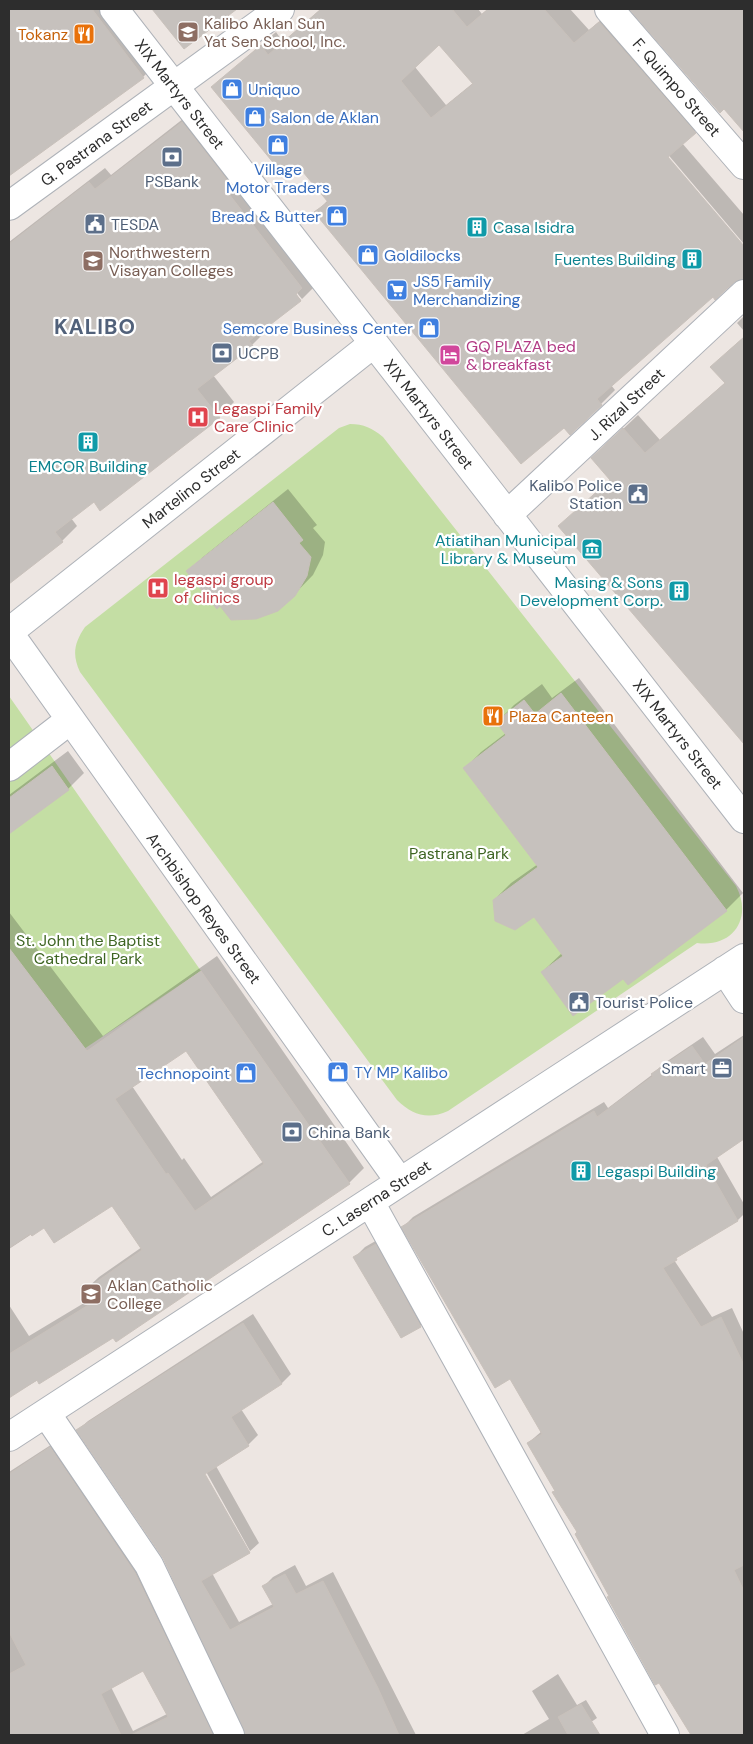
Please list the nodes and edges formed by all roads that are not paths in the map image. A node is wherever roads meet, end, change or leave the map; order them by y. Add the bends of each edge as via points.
1 (114, 9) edge
2 (280, 9) edge
3 (609, 9) edge
4 (174, 86) junction
5 (744, 165) edge
6 (9, 206) edge
7 (744, 294) edge
8 (374, 344) junction
9 (507, 515) junction
10 (9, 633) edge
11 (70, 720) junction
12 (9, 767) edge
13 (744, 819) edge
14 (735, 964) edge
15 (744, 999) edge
16 (400, 1182) junction
17 (370, 1202) junction
18 (46, 1413) junction
19 (9, 1437) edge
20 (230, 1735) edge
21 (665, 1735) edge

1 - 4 street, XIX Martyrs Street
2 - 4 street, G. Pastrana Street
3 - 5 street, F. Quimpo Street
4 - 6 street, G. Pastrana Street
4 - 8 street, XIX Martyrs Street
7 - 9 street, J. Rizal Street
8 - 9 street, XIX Martyrs Street
8 - 10 street, Martelino Street
9 - 13 street, XIX Martyrs Street
10 - 11 street, Archbishop Reyes Street
11 - 12 street
11 - 16 street, Archbishop Reyes Street
14 - 15 street
14 - 16 street, C. Laserna Street
16 - 17 street, C. Laserna Street
17 - 18 street, C. Laserna Street
17 - 21 street
18 - 19 street, C. Laserna Street
18 - 20 street via 149,1565

